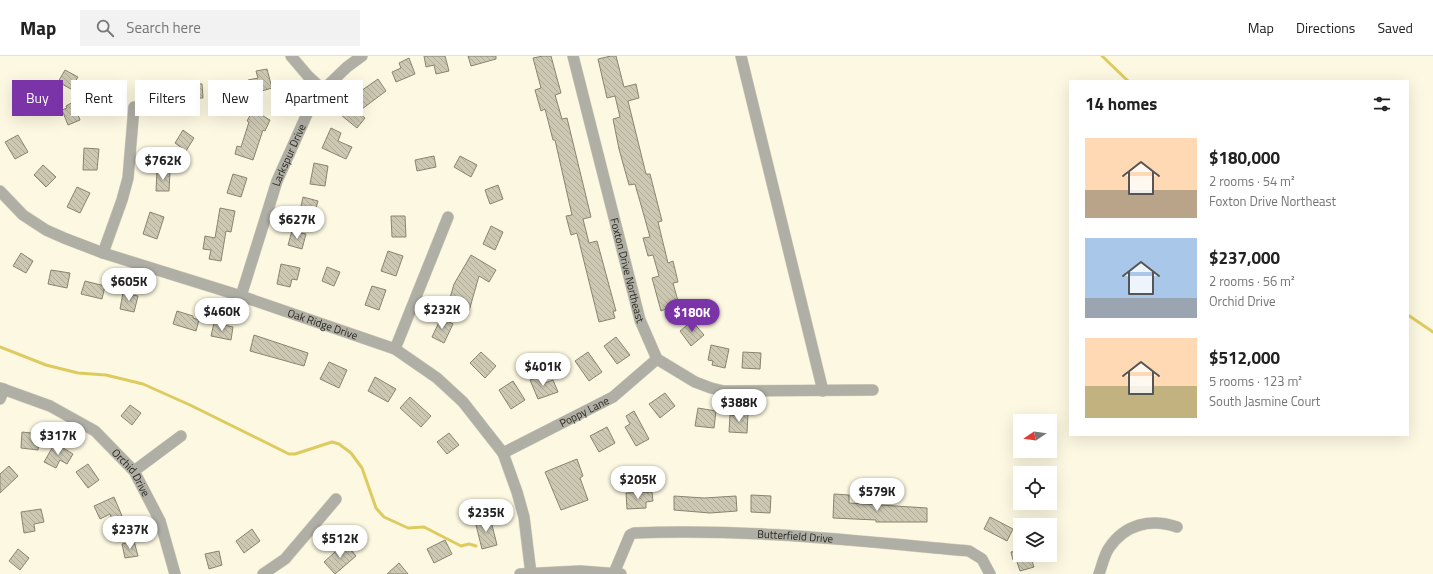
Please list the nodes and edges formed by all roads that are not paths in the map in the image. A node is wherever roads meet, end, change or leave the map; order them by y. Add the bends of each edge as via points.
1 (291, 56) edge
2 (362, 56) edge
3 (573, 56) edge
4 (741, 56) edge
5 (312, 80) edge
6 (333, 80) edge
7 (134, 107) dead end
8 (306, 116) edge
9 (0, 191) edge
10 (448, 217) dead end
11 (103, 253) junction
12 (241, 296) junction
13 (395, 349) junction
14 (657, 359) junction
15 (873, 390) dead end
16 (823, 391) junction
17 (1, 392) edge
18 (181, 436) dead end
19 (502, 453) junction
20 (134, 471) junction
21 (336, 499) dead end
22 (1177, 527) dead end
23 (174, 574) edge
24 (263, 574) edge
25 (527, 574) edge
26 (618, 574) edge
27 (990, 574) edge
28 (1099, 574) edge

1 - 5 street
2 - 6 street, Larkspur Drive
3 - 14 street, Foxton Drive Northeast via 640,320
4 - 16 street
7 - 11 street via 128,178
8 - 12 street, Larkspur Drive via 277,181
9 - 11 street, Oak Ridge Drive via 24,215 46,230
10 - 13 street
11 - 12 street, Oak Ridge Drive
12 - 13 street, Oak Ridge Drive
13 - 19 street, Oak Ridge Drive via 437,378 463,402
14 - 16 street via 695,382 724,391
14 - 19 street, Poppy Lane via 613,397
15 - 16 street
17 - 20 street, Orchid Drive via 50,406 95,431
18 - 20 street
19 - 25 street, Oak Ridge Drive via 524,517
20 - 23 street, Orchid Drive via 160,521
21 - 24 street via 285,559
22 - 28 street via 1167,524 1145,524 1123,531 1108,549
25 - 26 street, Butterfield Drive via 580,571
26 - 27 street, Butterfield Drive via 630,535 674,531 806,536 969,551 982,559

